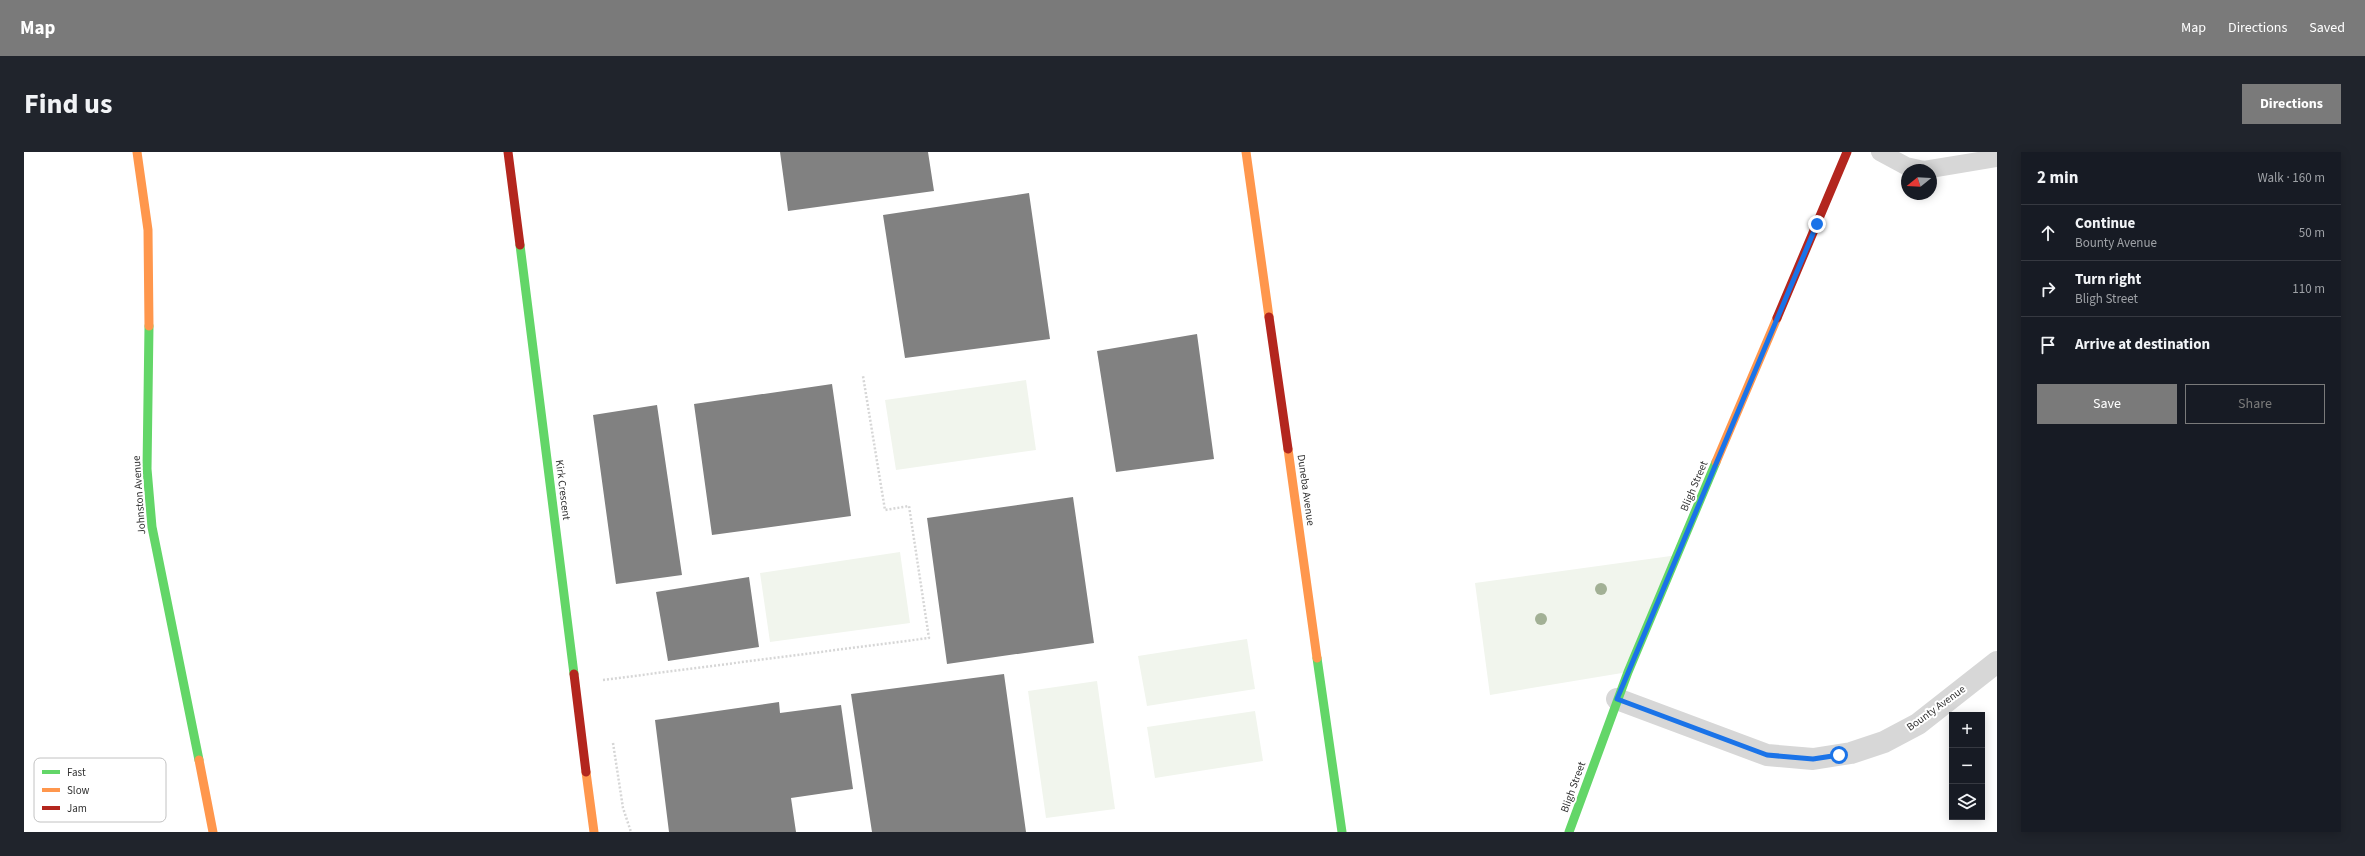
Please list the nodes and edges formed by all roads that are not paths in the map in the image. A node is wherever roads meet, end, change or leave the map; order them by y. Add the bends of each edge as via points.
1 (137, 152) edge
2 (508, 152) edge
3 (1246, 152) edge
4 (1847, 152) edge
5 (1880, 152) edge
6 (1997, 158) edge
7 (1997, 662) edge
8 (1617, 699) junction
9 (213, 832) edge
10 (594, 832) edge
11 (1342, 832) edge
12 (1569, 832) edge

1 - 9 street, Johnston Avenue via 148,230 150,292 147,469 152,527
2 - 10 street, Kirk Crescent
3 - 11 street, Duneba Avenue
4 - 8 street, Bligh Street
5 - 6 lane via 1906,166 1924,170
7 - 8 street, Bounty Avenue via 1918,724 1884,742 1851,753 1813,759 1767,755
8 - 12 street, Bligh Street

